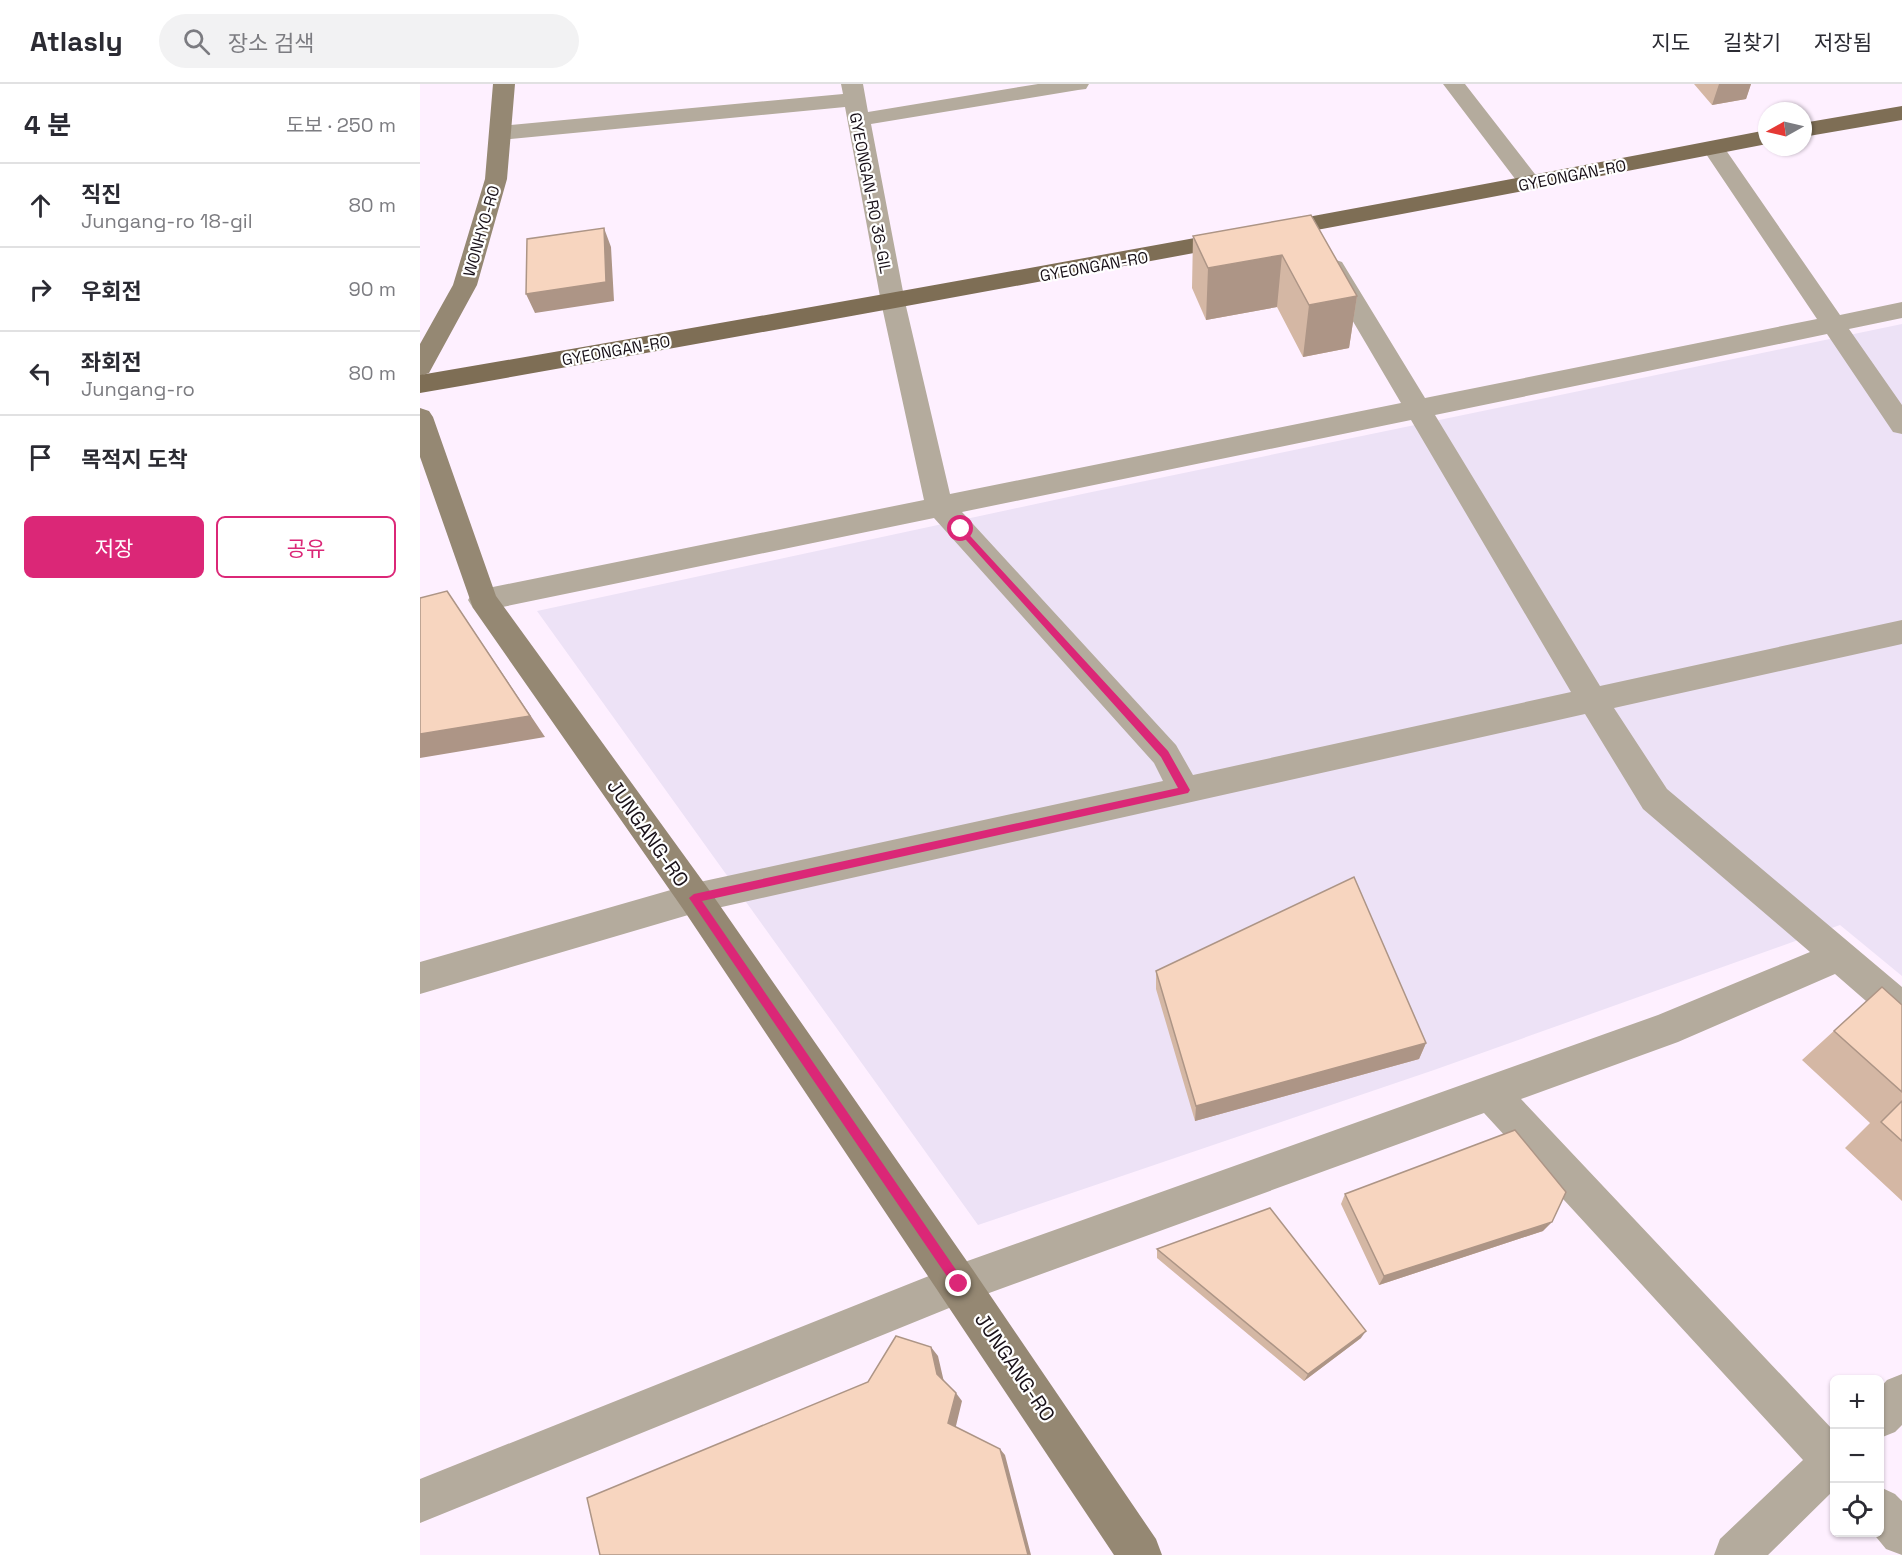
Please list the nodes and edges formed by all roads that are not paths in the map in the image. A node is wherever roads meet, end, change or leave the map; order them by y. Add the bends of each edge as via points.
1 (504, 84) edge
2 (1078, 84) edge
3 (1454, 84) edge
4 (854, 101) edge
5 (1902, 113) edge
6 (1812, 128) edge
7 (500, 133) junction
8 (1758, 139) edge
9 (1713, 148) junction
10 (1530, 183) junction
11 (1308, 226) junction
12 (893, 302) junction
13 (1902, 310) edge
14 (1833, 324) junction
15 (420, 367) edge
16 (420, 384) edge
17 (1418, 409) junction
18 (420, 417) edge
19 (1902, 424) edge
20 (940, 506) junction
21 (483, 600) junction
22 (1902, 632) edge
23 (1592, 700) junction
24 (1185, 790) junction
25 (694, 898) junction
26 (1839, 956) junction
27 (420, 978) edge
28 (1902, 1009) edge
29 (1490, 1093) junction
30 (959, 1284) junction
31 (1902, 1395) edge
32 (1884, 1413) edge
33 (1830, 1457) edge
34 (1830, 1465) edge
35 (420, 1501) edge
36 (1884, 1513) edge
37 (1902, 1533) edge
38 (1140, 1555) edge
39 (1736, 1555) edge

1 - 7 street, WONHYO-RO
2 - 4 street
3 - 10 street
4 - 7 street
4 - 12 street, GYEONGAN-RO 36-GIL
5 - 6 main road
7 - 15 street, WONHYO-RO via 496,179 465,285
8 - 9 main road, GYEONGAN-RO
9 - 10 main road, GYEONGAN-RO
9 - 14 street
10 - 11 main road, GYEONGAN-RO
11 - 12 main road, GYEONGAN-RO
11 - 17 street
12 - 16 main road, GYEONGAN-RO
12 - 20 street, GYEONGAN-RO 36-GIL
13 - 14 street
14 - 17 street
14 - 19 street
17 - 20 street
17 - 23 street
18 - 21 street, JUNGANG-RO
20 - 21 street
20 - 24 street via 1164,754
21 - 25 street, JUNGANG-RO
22 - 23 street
23 - 24 street
23 - 26 street via 1655,799
24 - 25 street
25 - 27 street
25 - 30 street, JUNGANG-RO
26 - 28 street
26 - 29 street via 1665,1030
29 - 30 street
29 - 33 street
30 - 35 street
30 - 38 street, JUNGANG-RO
31 - 32 street
34 - 39 street
36 - 37 street

